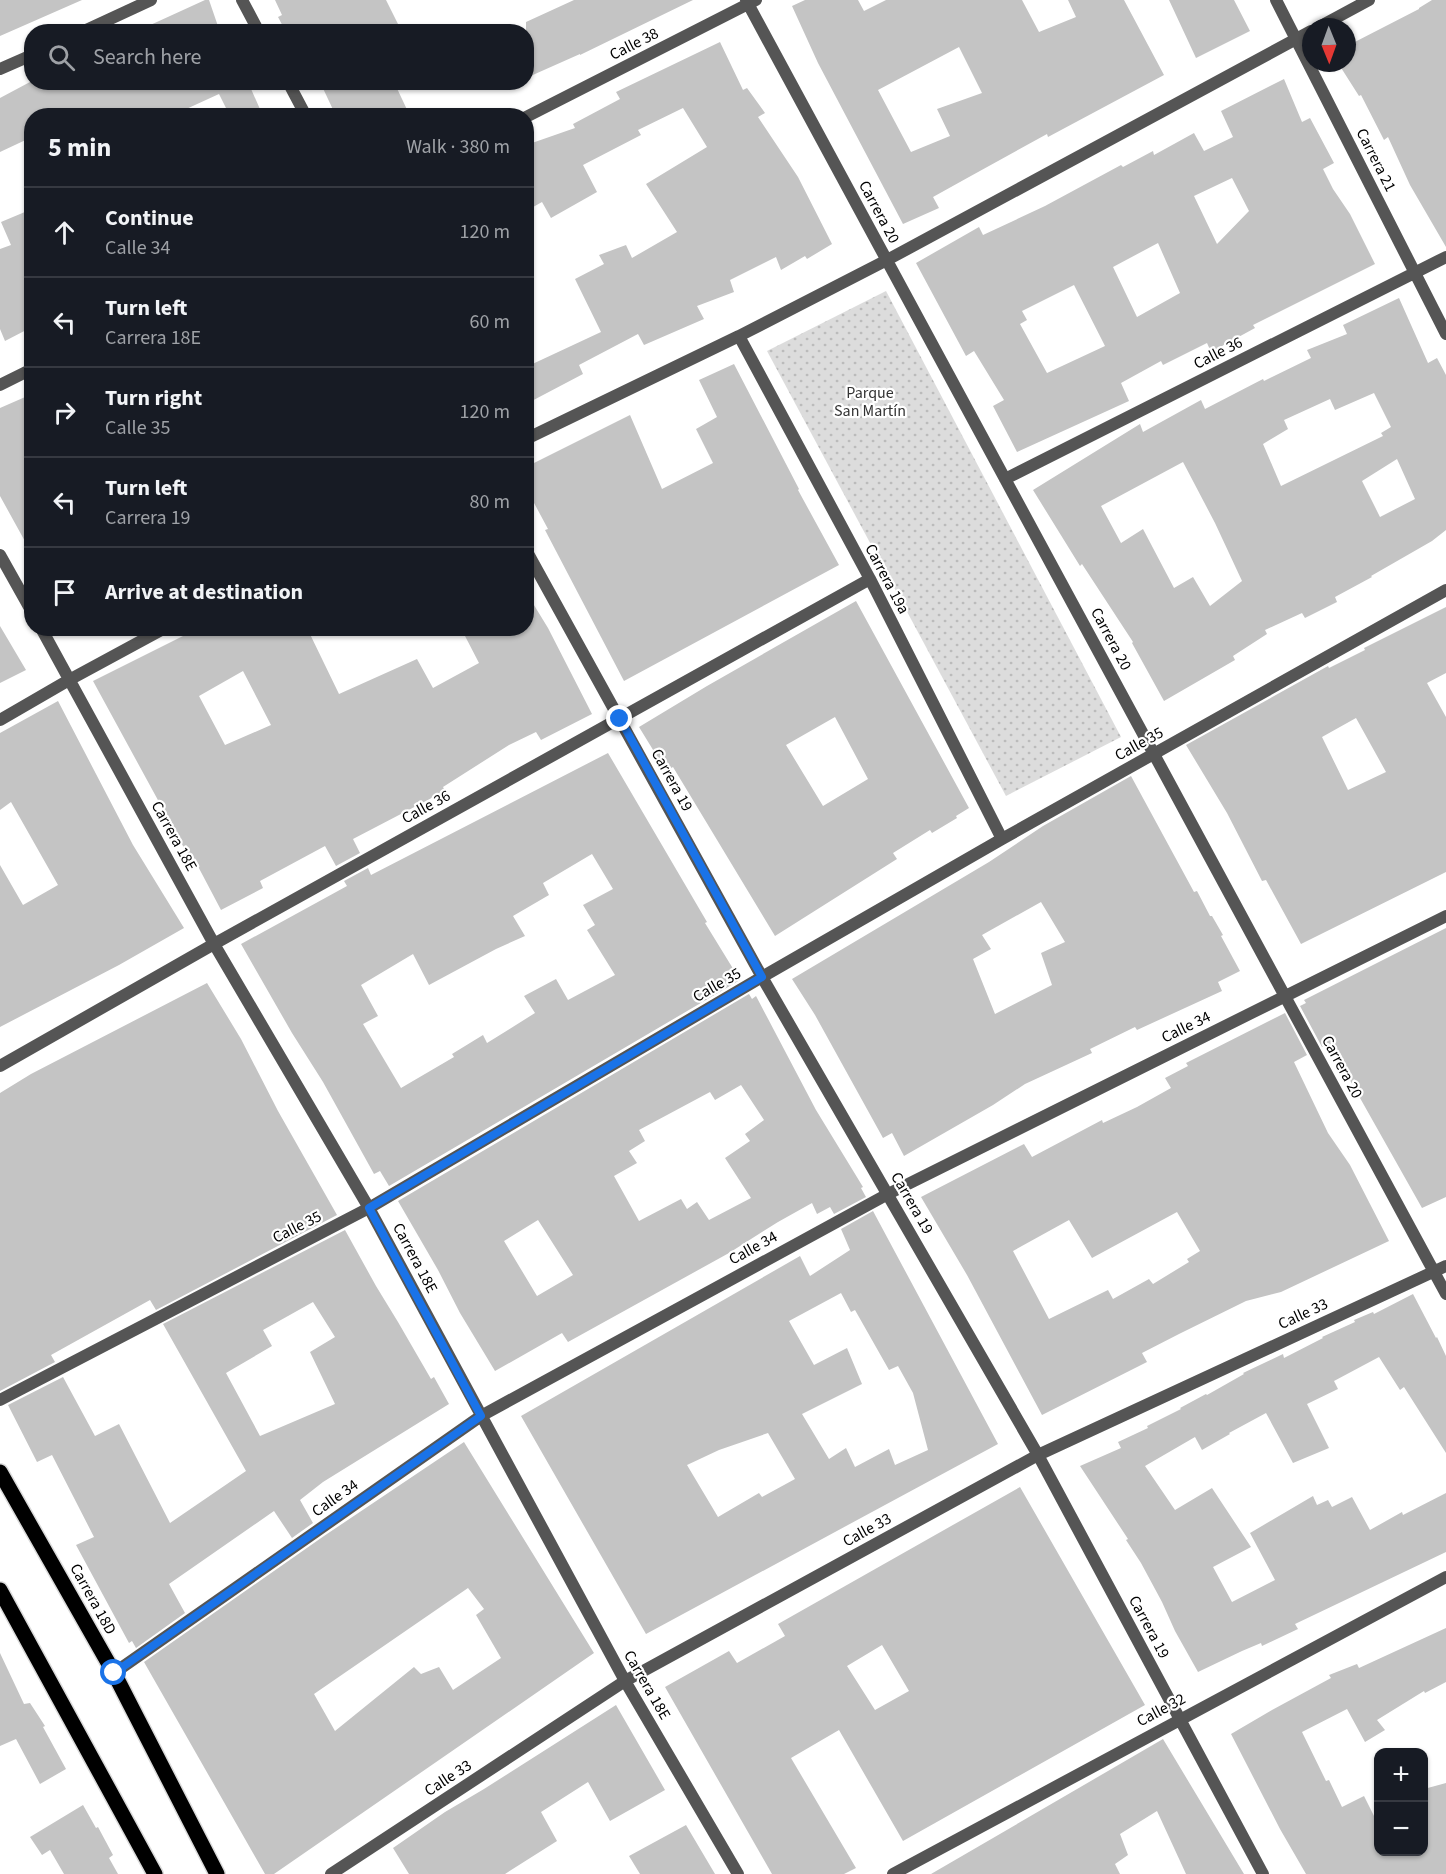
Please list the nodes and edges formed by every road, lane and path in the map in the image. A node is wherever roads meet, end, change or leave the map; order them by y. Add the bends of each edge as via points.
1 (151, 0) edge
2 (242, 0) edge
3 (1276, 0) edge
4 (1369, 0) edge
5 (750, 1) edge
6 (1336, 18) edge
7 (99, 24) edge
8 (255, 24) edge
9 (1302, 36) edge
10 (1297, 39) junction
11 (24, 58) edge
12 (0, 69) edge
13 (292, 90) edge
14 (302, 108) edge
15 (534, 113) edge
16 (1446, 257) edge
17 (887, 260) junction
18 (1415, 274) junction
19 (1446, 334) edge
20 (739, 336) junction
21 (24, 373) edge
22 (0, 385) edge
23 (534, 435) edge
24 (1005, 479) junction
25 (0, 555) edge
26 (534, 564) edge
27 (870, 579) junction
28 (1446, 590) edge
29 (24, 598) edge
30 (44, 636) edge
31 (150, 636) edge
32 (69, 680) junction
33 (620, 719) junction
34 (0, 720) edge
35 (1154, 755) junction
36 (1002, 839) junction
37 (1446, 916) edge
38 (214, 944) junction
39 (762, 977) junction
40 (1285, 996) junction
41 (0, 1066) edge
42 (888, 1194) junction
43 (369, 1208) junction
44 (1446, 1266) edge
45 (1434, 1272) junction
46 (1446, 1294) edge
47 (0, 1400) edge
48 (481, 1416) junction
49 (1038, 1455) junction
50 (0, 1472) edge
51 (1446, 1577) edge
52 (0, 1590) edge
53 (114, 1673) junction
54 (625, 1681) junction
55 (1179, 1719) junction
56 (155, 1874) edge
57 (217, 1874) edge
58 (332, 1874) edge
59 (738, 1874) edge
60 (892, 1874) edge
61 (1263, 1874) edge

1 - 7 street
2 - 8 street
3 - 10 street, Carrera 21
4 - 6 street
5 - 15 street, Calle 38
5 - 17 street, Carrera 20
9 - 10 street
10 - 17 street
10 - 18 street, Carrera 21
11 - 12 street
13 - 14 street
16 - 18 street, Calle 36
17 - 20 street
17 - 24 street, Carrera 20
18 - 19 street, Carrera 21
18 - 24 street, Calle 36
20 - 23 street
20 - 27 street, Carrera 19a
21 - 22 street
24 - 35 street, Carrera 20
25 - 29 street
26 - 33 street, Carrera 19
27 - 33 street, Calle 36
27 - 36 street, Carrera 19a
28 - 35 street, Calle 35
30 - 32 street, Carrera 18E
31 - 32 street
32 - 34 street
32 - 38 street, Carrera 18E
33 - 38 street, Calle 36
33 - 39 street, Carrera 19
35 - 36 street, Calle 35
35 - 40 street, Carrera 20
36 - 39 street, Calle 35
37 - 40 street, Calle 34
38 - 41 street, Calle 36
38 - 43 street, Carrera 18E
39 - 42 street, Carrera 19
39 - 43 street, Calle 35
40 - 42 street, Calle 34
40 - 45 street, Carrera 20
42 - 48 street, Calle 34
42 - 49 street, Carrera 19
43 - 47 street, Calle 35
43 - 48 street, Carrera 18E
44 - 45 street, Calle 33
45 - 46 street, Carrera 20
45 - 49 street, Calle 33
48 - 53 street, Calle 34
48 - 54 street, Carrera 18E
49 - 54 street, Calle 33
49 - 55 street, Carrera 19
50 - 53 main road, Carrera 18D
51 - 55 street, Calle 32
52 - 56 main road
53 - 57 main road, Carrera 18D
54 - 58 street, Calle 33
54 - 59 street, Carrera 18E
55 - 60 street, Calle 32
55 - 61 street, Carrera 19

